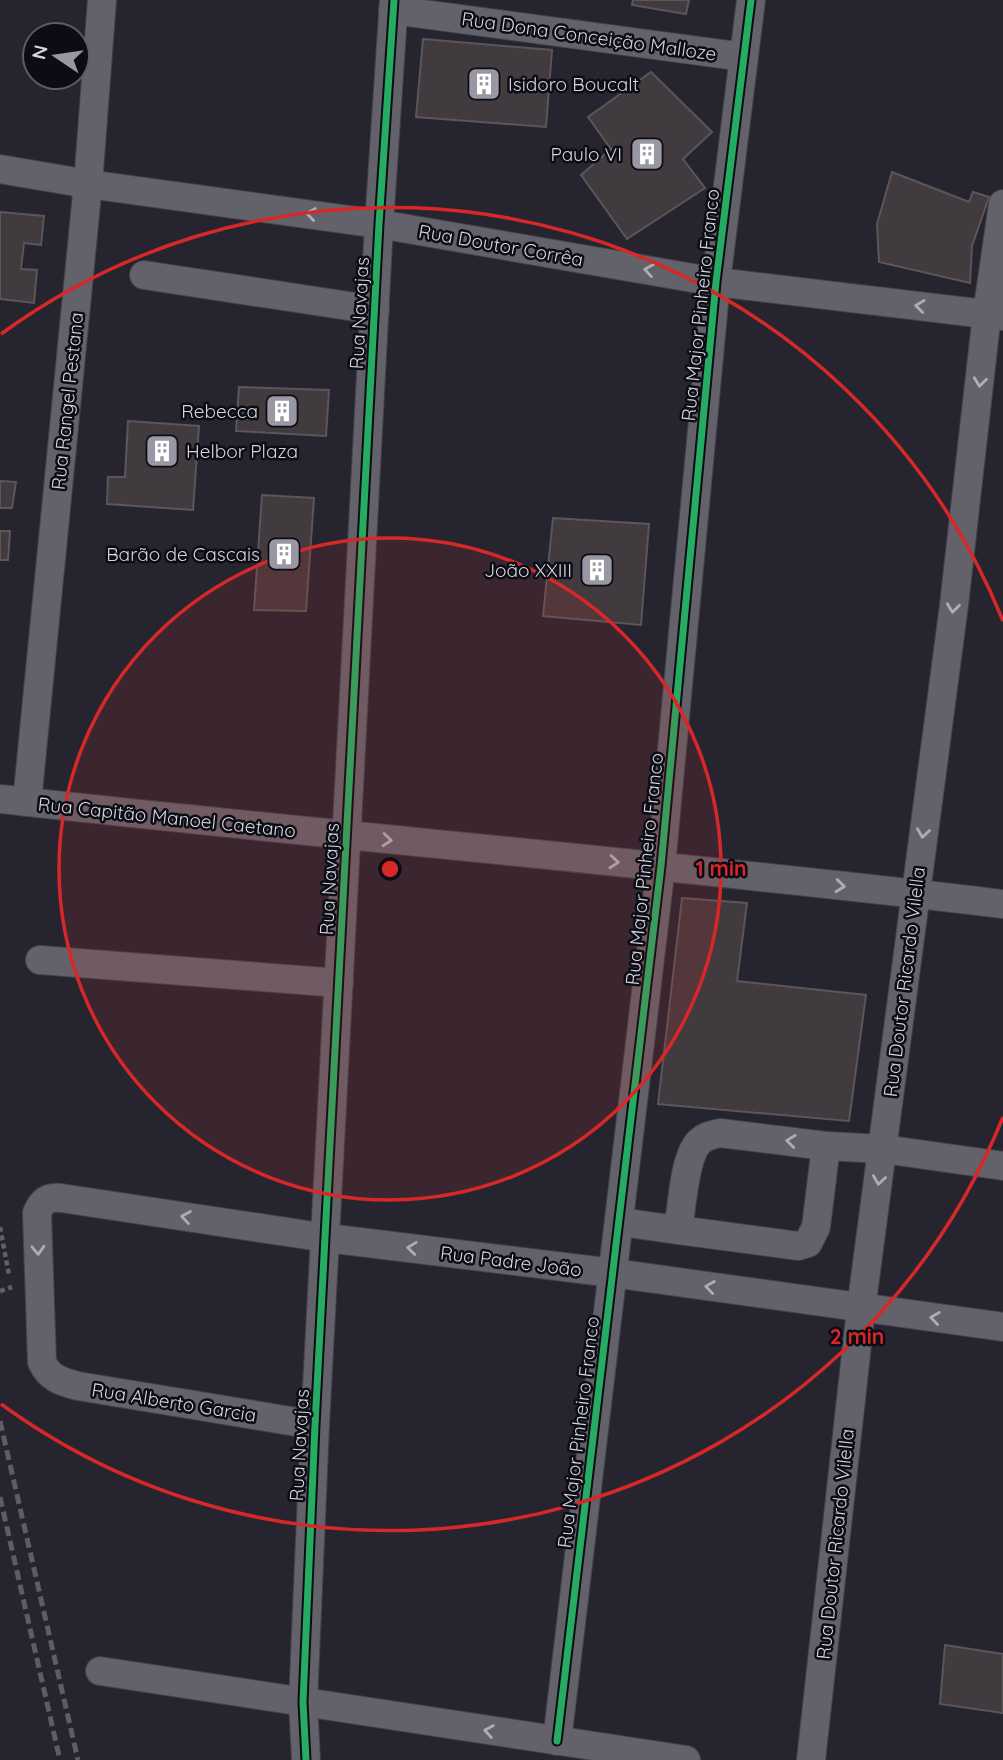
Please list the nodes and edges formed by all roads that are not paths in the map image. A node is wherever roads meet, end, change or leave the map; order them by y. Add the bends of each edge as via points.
1 (102, 0) edge
2 (751, 0) edge
3 (393, 5) edge
4 (744, 57) junction
5 (0, 169) edge
6 (88, 184) junction
7 (1003, 204) edge
8 (379, 223) junction
9 (1001, 246) edge
10 (144, 275) dead end
11 (716, 282) junction
12 (375, 310) junction
13 (995, 315) edge
14 (13, 800) edge
15 (347, 836) junction
16 (662, 866) junction
17 (915, 894) junction
18 (1003, 904) edge
19 (40, 960) dead end
20 (339, 983) junction
21 (826, 1146) junction
22 (883, 1149) junction
23 (1003, 1166) edge
24 (620, 1222) junction
25 (678, 1230) junction
26 (327, 1238) junction
27 (613, 1273) junction
28 (862, 1309) junction
29 (1003, 1327) edge
30 (42, 1362) joint
31 (315, 1425) junction
32 (100, 1671) dead end
33 (303, 1702) junction
34 (557, 1741) junction
35 (306, 1760) edge
36 (686, 1760) edge
37 (811, 1760) edge

1 - 6 street, Rua Rangel Pestana
2 - 4 street, Rua Major Pinheiro Franco
3 - 4 street, Rua Dona Conceição Malloze
3 - 8 street, Rua Navajas
4 - 11 street, Rua Major Pinheiro Franco
5 - 6 street, Rua Doutor Corrêa
8 -> 6 street, Rua Doutor Corrêa
6 - 14 street, Rua Rangel Pestana
7 - 9 street, Rua Doutor Ricardo Vilella
11 -> 8 street, Rua Doutor Corrêa
8 - 12 street, Rua Navajas
9 - 13 street, Rua Doutor Ricardo Vilella
10 - 12 street
13 -> 11 street, Rua Doutor Corrêa
11 - 16 street, Rua Major Pinheiro Franco
12 - 15 street, Rua Navajas
13 -> 17 street, Rua Doutor Ricardo Vilella
14 - 15 street, Rua Capitão Manoel Caetano
15 -> 16 street, Rua Capitão Manoel Caetano
15 - 20 street, Rua Navajas
16 -> 17 street, Rua Capitão Manoel Caetano
16 - 24 street, Rua Major Pinheiro Franco
17 - 18 street, Rua Capitão Manoel Caetano
17 - 22 street, Rua Doutor Ricardo Vilella
19 - 20 street
20 - 26 street, Rua Navajas
21 - 22 street
21 -> 25 street via 733,1134 707,1136 691,1153
21 - 25 street via 816,1227 808,1242 798,1246
22 - 23 street
22 -> 28 street, Rua Doutor Ricardo Vilella
24 - 25 street
24 - 27 street, Rua Major Pinheiro Franco
27 -> 26 street, Rua Padre João
26 -> 30 street, Rua Padre João via 47,1199 37,1213
26 - 31 street, Rua Navajas
28 -> 27 street, Rua Padre João
27 - 34 street, Rua Major Pinheiro Franco
29 -> 28 street, Rua Padre João
28 - 37 street, Rua Doutor Ricardo Vilella
30 - 31 street, Rua Alberto Garcia via 46,1372 78,1386
31 - 33 street, Rua Navajas
32 - 33 street
34 -> 33 street
33 - 35 street, Rua Navajas
34 - 36 street

